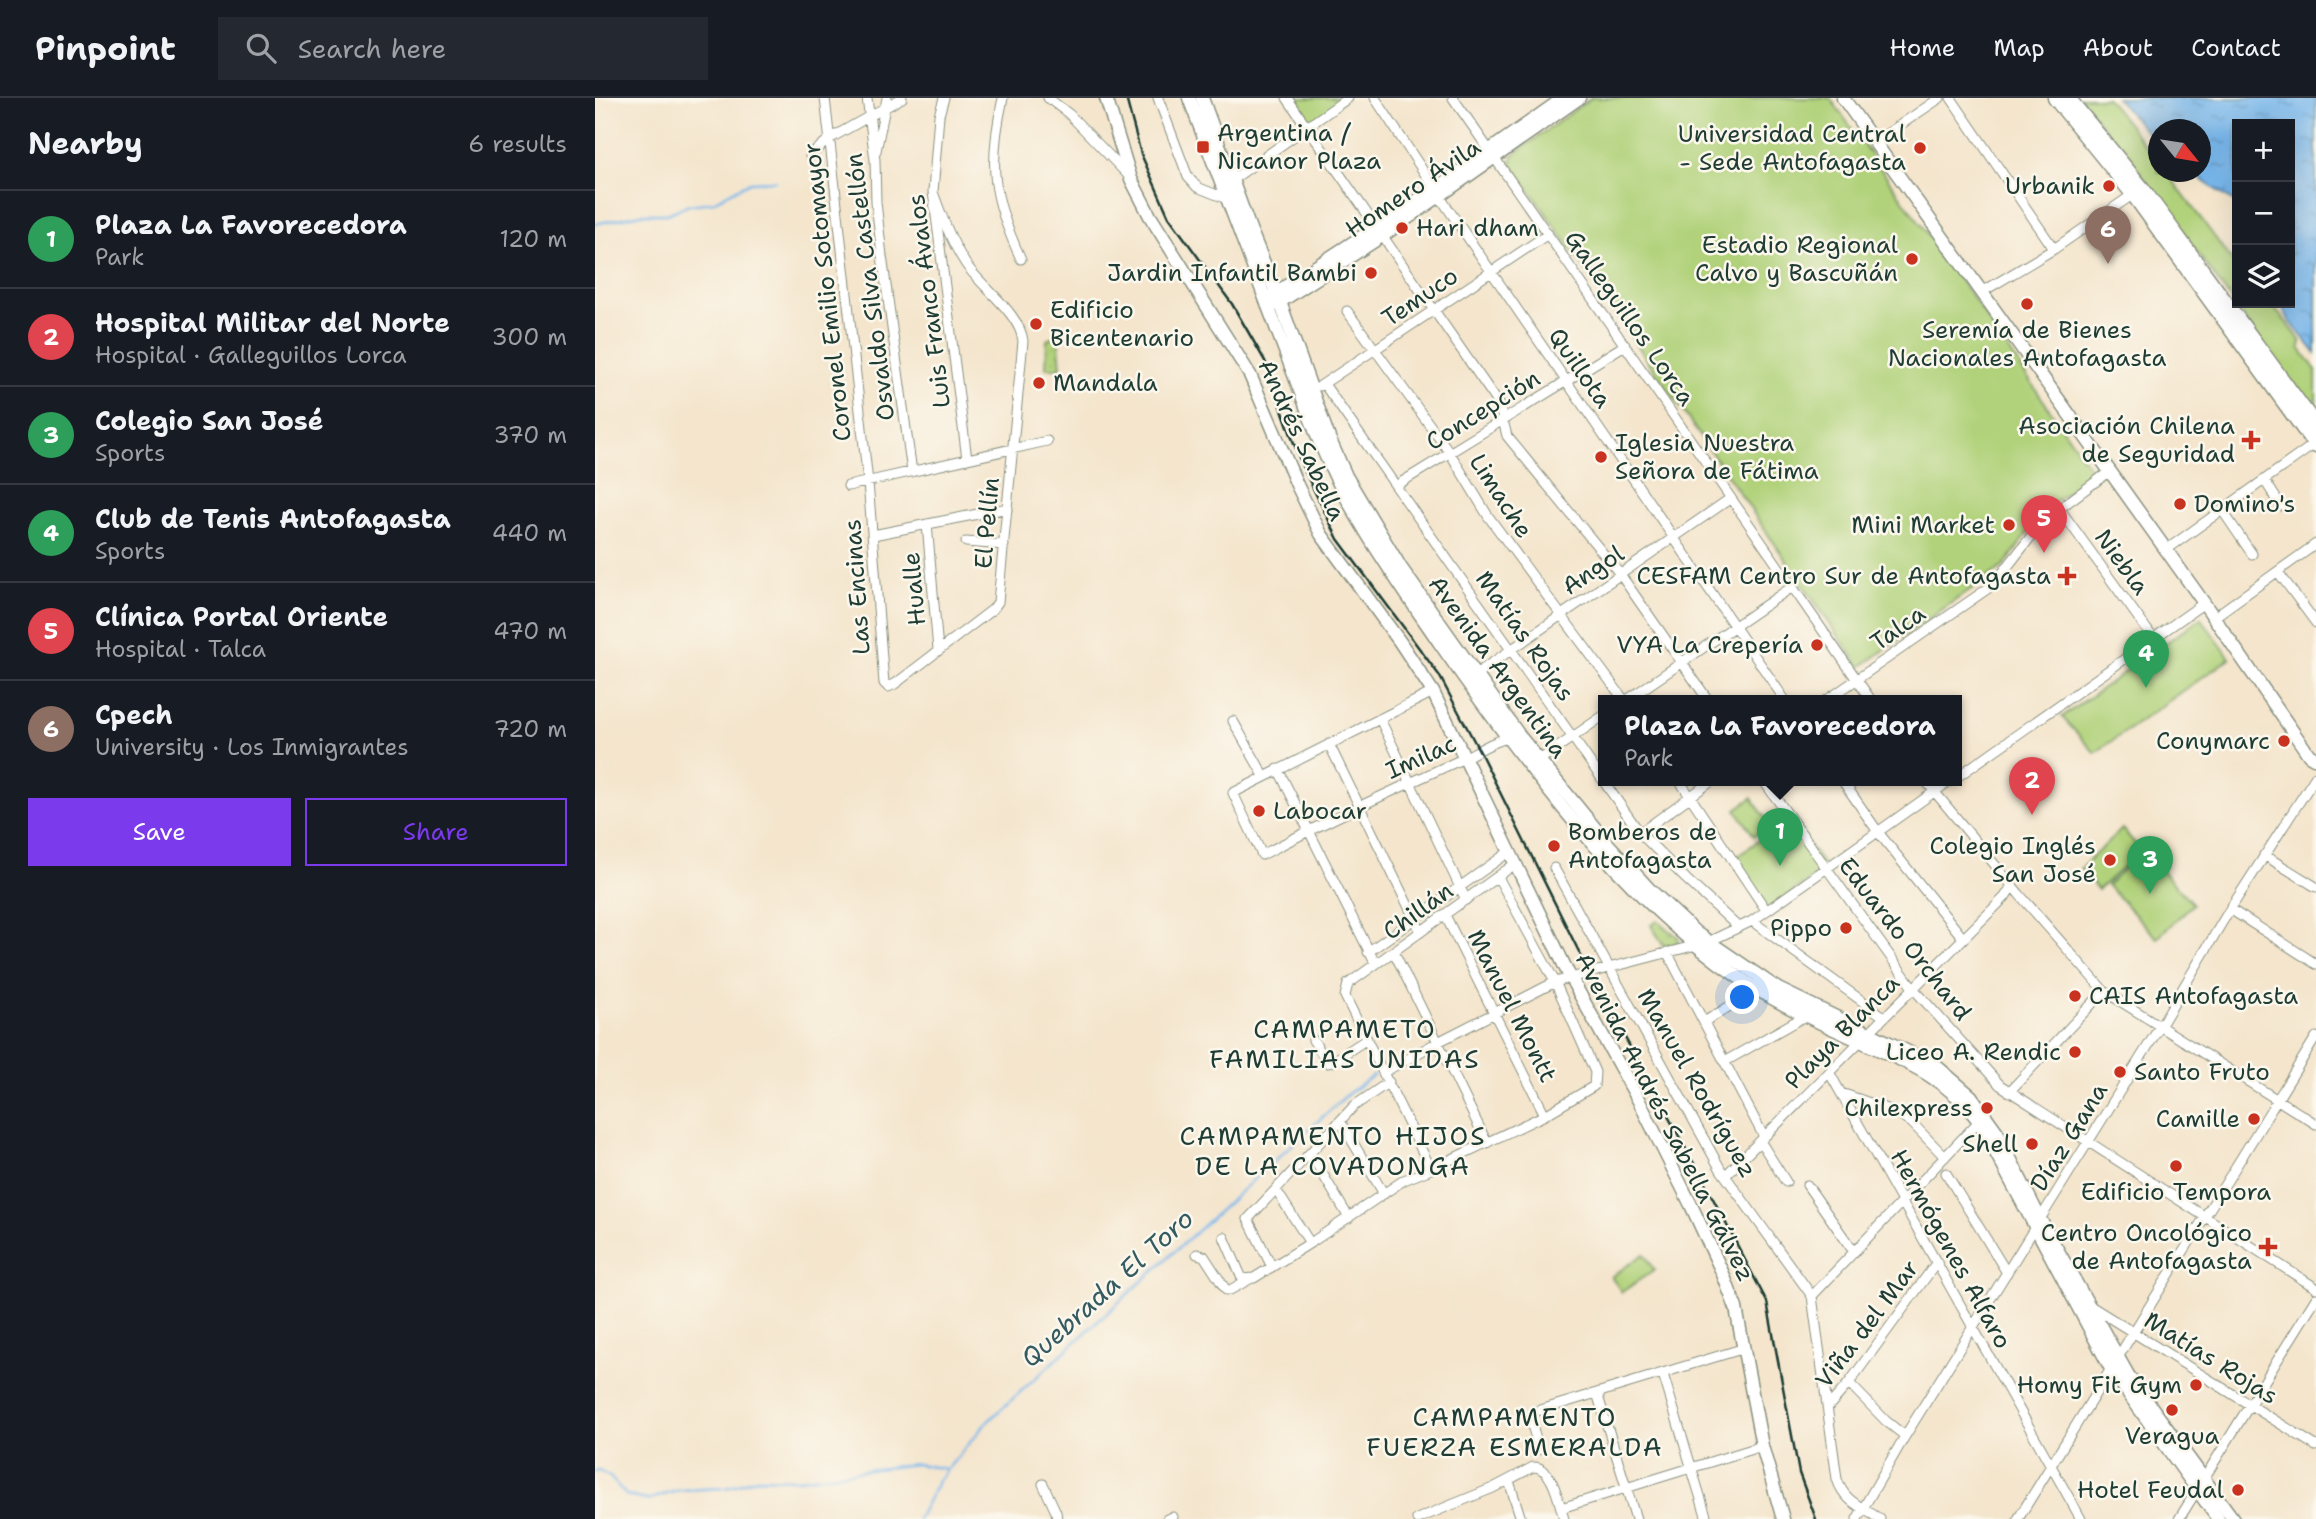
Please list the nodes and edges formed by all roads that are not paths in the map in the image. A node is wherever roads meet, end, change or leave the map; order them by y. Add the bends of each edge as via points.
1 (825, 98) edge
2 (867, 98) edge
3 (902, 98) edge
4 (944, 98) edge
5 (1003, 98) edge
6 (1048, 98) edge
7 (1106, 98) edge
8 (1159, 98) edge
9 (1189, 98) edge
10 (1202, 98) edge
11 (1287, 98) edge
12 (1348, 98) edge
13 (1375, 98) edge
14 (1453, 98) edge
15 (1564, 98) edge
16 (1579, 98) edge
17 (1843, 98) edge
18 (1940, 98) edge
19 (1951, 98) edge
20 (2055, 98) edge
21 (2068, 98) edge
22 (886, 102) edge
23 (869, 117) junction
24 (1308, 127) junction
25 (829, 139) junction
26 (1875, 142) junction
27 (1493, 154) junction
28 (810, 156) dead end
29 (875, 160) junction
30 (1131, 179) junction
31 (1232, 180) junction
32 (2137, 191) junction
33 (933, 192) junction
34 (1437, 193) junction
35 (1227, 199) junction
36 (1379, 232) junction
37 (1548, 234) junction
38 (2054, 248) junction
39 (1021, 259) dead end
40 (1492, 272) junction
41 (1982, 292) junction
42 (1278, 297) junction
43 (1266, 304) junction
44 (1434, 310) junction
45 (1347, 311) dead end
46 (1625, 345) junction
47 (1376, 349) junction
48 (1566, 381) junction
49 (1318, 387) junction
50 (1502, 421) junction
51 (2316, 426) edge
52 (1048, 441) dead end
53 (2315, 445) edge
54 (1014, 449) junction
55 (1450, 453) junction
56 (967, 459) junction
57 (2110, 471) junction
58 (912, 472) junction
59 (2265, 481) junction
60 (868, 482) junction
61 (1397, 485) junction
62 (848, 486) dead end
63 (1731, 498) junction
64 (2281, 506) dead end
65 (1008, 508) junction
66 (2059, 508) junction
67 (2222, 510) junction
68 (927, 524) junction
69 (873, 535) junction
70 (1674, 538) junction
71 (966, 542) dead end
72 (2316, 544) edge
73 (1004, 545) junction
74 (2166, 550) junction
75 (2252, 554) dead end
76 (2278, 572) junction
77 (1620, 574) junction
78 (1793, 587) junction
79 (2204, 603) junction
80 (1560, 615) junction
81 (2217, 621) junction
82 (2316, 623) edge
83 (1735, 626) junction
84 (2153, 638) junction
85 (939, 650) junction
86 (1510, 650) junction
87 (1682, 662) junction
88 (1476, 674) junction
89 (1856, 680) junction
90 (1433, 692) junction
91 (1622, 695) edge
92 (1633, 695) edge
93 (1705, 695) edge
94 (1782, 695) edge
95 (1834, 695) edge
96 (1867, 695) edge
97 (1380, 719) junction
98 (1598, 720) edge
99 (1233, 721) dead end
100 (1507, 737) junction
101 (1521, 738) junction
102 (1572, 738) junction
103 (1329, 744) junction
104 (1464, 758) junction
105 (2315, 759) edge
106 (1538, 761) junction
107 (1278, 769) junction
108 (1962, 772) edge
109 (1598, 774) edge
110 (1263, 776) junction
111 (2316, 776) edge
112 (1411, 781) junction
113 (1607, 786) edge
114 (1683, 786) edge
115 (1705, 786) edge
116 (1767, 786) edge
117 (1846, 786) edge
118 (1929, 786) edge
119 (1943, 786) edge
120 (1934, 793) junction
121 (1690, 797) junction
122 (1359, 806) junction
123 (1308, 831) junction
124 (1640, 832) junction
125 (1878, 832) junction
126 (2264, 855) junction
127 (1512, 858) junction
128 (1554, 868) dead end
129 (1826, 869) junction
130 (1498, 877) junction
131 (1459, 886) junction
132 (2013, 886) junction
133 (2316, 887) edge
134 (1466, 900) junction
135 (2230, 909) junction
136 (1766, 911) junction
137 (1445, 915) junction
138 (1413, 919) junction
139 (1752, 921) junction
140 (1738, 927) junction
141 (1421, 932) junction
142 (1963, 938) junction
143 (1702, 943) junction
144 (1368, 952) junction
145 (1394, 952) junction
146 (1667, 952) junction
147 (1375, 963) junction
148 (2316, 964) edge
149 (1609, 968) junction
150 (1571, 978) junction
151 (1555, 982) junction
152 (1913, 988) junction
153 (1756, 989) junction
154 (2104, 991) junction
155 (1494, 1013) junction
156 (1805, 1016) junction
157 (1884, 1017) junction
158 (1703, 1022) junction
159 (2160, 1027) junction
160 (1864, 1037) junction
161 (2316, 1037) edge
162 (1367, 1039) junction
163 (1313, 1040) dead end
164 (1438, 1042) junction
165 (1724, 1062) junction
166 (1829, 1072) junction
167 (1387, 1077) junction
168 (2009, 1092) junction
169 (1841, 1093) junction
170 (2277, 1100) junction
171 (1545, 1115) junction
172 (1340, 1121) junction
173 (1979, 1121) junction
174 (2316, 1124) edge
175 (1762, 1139) junction
176 (1487, 1143) junction
177 (2088, 1143) junction
178 (1310, 1153) junction
179 (1945, 1157) junction
180 (1431, 1170) junction
181 (1946, 1173) dead end
182 (1726, 1175) junction
183 (1786, 1182) dead end
184 (1807, 1185) dead end
185 (1276, 1190) junction
186 (1384, 1194) junction
187 (1902, 1201) junction
188 (1349, 1218) junction
189 (2204, 1218) junction
190 (2038, 1224) junction
191 (1224, 1237) dead end
192 (1310, 1244) junction
193 (1854, 1252) junction
194 (1197, 1254) dead end
195 (1937, 1262) junction
196 (1272, 1267) junction
197 (2007, 1273) junction
198 (1250, 1279) junction
199 (2316, 1288) edge
200 (1812, 1296) junction
201 (2316, 1298) edge
202 (2086, 1303) junction
203 (1973, 1327) junction
204 (2133, 1332) junction
205 (1745, 1348) junction
206 (2114, 1363) junction
207 (1663, 1374) junction
208 (1849, 1383) junction
209 (1597, 1393) junction
210 (2249, 1405) junction
211 (1827, 1408) junction
212 (1905, 1436) junction
213 (1762, 1446) junction
214 (2316, 1446) edge
215 (1539, 1449) dead end
216 (2051, 1467) junction
217 (1692, 1469) junction
218 (1509, 1481) junction
219 (1043, 1484) dead end
220 (2200, 1486) junction
221 (1627, 1488) junction
222 (1561, 1507) junction
223 (1861, 1509) junction
224 (1441, 1515) edge
225 (1057, 1519) edge
226 (1417, 1519) edge
227 (1521, 1519) edge
228 (1564, 1519) edge
229 (1636, 1519) edge
230 (1707, 1519) edge
231 (1783, 1519) edge
232 (1857, 1519) edge
233 (1880, 1519) edge
234 (2018, 1519) edge
235 (2081, 1519) edge
236 (2179, 1519) edge
237 (2218, 1519) edge
238 (2233, 1519) edge

1 - 25 street, Coronel Emilio Sotomayor
2 - 23 street, Osvaldo Silva Castellón
3 - 22 street
4 - 33 street, Luis Franco Ávalos
5 - 39 street via 993,166 996,193
6 - 30 street
7 - 30 main road, Andrés Sabella
8 - 35 street via 1188,177 1198,187
9 - 35 main road, Avenida Argentina
10 - 31 main road, Avenida Argentina
11 - 24 street
12 - 24 street
13 - 34 street, Quillota
14 - 27 street, Galleguillos Lorca
15 - 27 main road, Homero Ávila
16 - 27 main road, Homero Ávila
17 - 26 main road
18 - 26 street
19 - 38 street
20 - 32 highway
21 - 32 highway
22 - 23 street
22 - 29 street
23 - 25 street
23 - 29 street, Osvaldo Silva Castellón
24 - 31 street
24 - 36 street
25 - 28 street
25 - 60 street, Coronel Emilio Sotomayor
26 - 41 main road
27 - 34 main road, Homero Ávila
27 - 37 street, Galleguillos Lorca
29 - 58 street, Osvaldo Silva Castellón via 882,256
30 - 90 main road, Andrés Sabella via 1163,238 1251,375 1321,534
31 - 42 main road, Avenida Argentina
32 - 38 street
32 - 51 highway
32 - 53 highway
33 - 54 street, El Pellín via 966,264 1021,332
33 - 56 street, Luis Franco Ávalos
34 - 36 main road, Homero Ávila
34 - 40 street, Quillota
35 - 43 main road, Avenida Argentina
36 - 42 main road, Homero Ávila
36 - 44 street
37 - 40 street, Temuco
37 - 46 street, Galleguillos Lorca
38 - 41 street
40 - 44 street, Temuco
40 - 48 street, Quillota
41 - 57 main road
42 - 43 main road, Homero Ávila
42 - 49 main road, Avenida Argentina
43 - 100 main road, Avenida Argentina via 1325,456 1362,527
44 - 47 street, Temuco
44 - 50 street via 1499,404
45 - 47 street, Limache
46 - 48 street, Concepción
46 - 63 street, Galleguillos Lorca
47 - 49 street, Temuco
47 - 55 street, Limache
48 - 50 street, Concepción
48 - 70 street, Quillota
49 - 61 street, Matías Rojas
49 - 88 main road, Avenida Argentina via 1337,457 1364,508
50 - 55 street, Concepción
50 - 77 street via 1507,436
52 - 54 street
53 - 59 street
54 - 56 street
54 - 65 street, El Pellín
55 - 61 street, Concepción
55 - 80 street, Limache via 1487,516
56 - 58 street
57 - 66 street, Talca
57 - 74 main road
58 - 60 street
59 - 64 street
59 - 67 street
60 - 62 street
60 - 69 street, Las Encinas
61 - 86 street, Matías Rojas
63 - 70 street, Angol
63 - 78 street, Galleguillos Lorca
65 - 68 street
65 - 73 street, El Pellín
66 - 84 street, Niebla
66 - 89 street, Talca via 1993,585
67 - 74 street
67 - 75 street
68 - 69 street
68 - 85 street, Hualle
69 - 85 street, Las Encinas via 884,683 888,687 895,684
70 - 77 street, Angol
70 - 83 street, Quillota
71 - 73 street
72 - 76 street
73 - 85 street, El Pellín via 998,602
74 - 79 main road
76 - 81 street
76 - 82 street
77 - 80 street, Angol
77 - 87 street
78 - 83 street
78 - 89 street, Galleguillos Lorca
79 - 81 main road
79 - 84 street
80 - 86 street, Angol
80 - 91 street, Limache
81 - 105 main road
83 - 87 street
83 - 94 street, Quillota
84 - 108 street
86 - 88 street, Angol
86 - 102 street, Matías Rojas
87 - 92 street
87 - 93 street
88 - 101 main road, Avenida Argentina
89 - 95 street, Talca
89 - 96 street, Galleguillos Lorca
90 - 97 street
90 - 104 main road, Andrés Sabella
97 - 103 street
97 - 112 street
98 - 102 street
99 - 110 street
100 - 101 street
100 - 104 street, Imilac
100 - 143 main road, Avenida Argentina via 1601,852 1644,897
101 - 106 main road, Avenida Argentina
102 - 106 street
102 - 109 street, Matías Rojas
103 - 107 street
103 - 122 street
104 - 112 street, Imilac
104 - 127 main road, Andrés Sabella
106 - 143 main road, Avenida Argentina
107 - 110 street
107 - 123 street
110 - 123 street, Imilac via 1233,793 1262,855
111 - 126 street, Díaz Gana
112 - 122 street, Imilac
112 - 131 street
113 - 124 street, Matías Rojas
114 - 121 street
115 - 121 street
116 - 129 street, Eduardo Orchard
117 - 125 street
118 - 120 street
119 - 120 street
120 - 125 street
120 - 132 street
121 - 124 street
121 - 136 street
122 - 123 street, Imilac
122 - 138 street
123 - 144 street
124 - 140 street, Matías Rojas
125 - 129 street
125 - 142 street
126 - 133 street
126 - 135 street, Díaz Gana
127 - 130 street, Chillán
127 - 131 street
127 - 150 main road, Avenida Andrés Sabella Gálvez
128 - 149 street, Manuel Rodríguez
129 - 136 street
129 - 152 street, Eduardo Orchard
130 - 134 street, Chillán
130 - 151 street
131 - 134 street
131 - 138 street
132 - 142 street, Playa Blanca
132 - 154 street
134 - 137 street, Chillán
135 - 148 street
135 - 159 street, Díaz Gana
136 - 139 street
137 - 141 street, Chillán
137 - 155 street, Manuel Montt
138 - 141 street
138 - 144 street
139 - 140 street
139 - 157 street
140 - 143 street
141 - 145 street, Chillán
142 - 152 street, Playa Blanca
143 - 146 street
143 - 153 main road, Avenida Argentina
143 - 160 main road, Avenida Argentina
144 - 147 street
145 - 147 street, Chillán
145 - 164 street
146 - 149 street
146 - 158 street
147 - 162 street, Chillán via 1344,990
149 - 150 street
149 - 182 street, Manuel Rodríguez
150 - 151 street
150 - 205 main road, Avenida Andrés Sabella Gálvez via 1691,1205 1728,1286
151 - 155 street
151 - 171 street via 1596,1078 1590,1090
152 - 157 street, Playa Blanca
152 - 168 street, Eduardo Orchard
153 - 156 main road, Avenida Argentina
153 - 158 street
154 - 159 street
154 - 168 street
155 - 164 street
155 - 171 street, Manuel Montt
156 - 160 main road, Avenida Argentina
156 - 165 street
157 - 160 street, Playa Blanca
158 - 165 street
159 - 170 street
159 - 177 street, Díaz Gana
160 - 166 street, Playa Blanca
160 - 173 main road, Avenida Argentina via 1936,1078
160 - 190 main road, Avenida Argentina via 1935,1065 1971,1096 1997,1132
161 - 170 street
162 - 163 street via 1328,1063
162 - 167 street
164 - 167 street
164 - 176 street
165 - 175 street
166 - 169 street, Hermógenes Alfaro
166 - 175 street, Playa Blanca
167 - 172 street
167 - 180 street
168 - 177 street, Eduardo Orchard
169 - 179 street via 1896,1112
169 - 187 street, Hermógenes Alfaro
170 - 174 street
170 - 189 street
171 - 176 street
172 - 178 street
172 - 186 street
173 - 179 street
173 - 190 main road, Avenida Argentina
175 - 182 street, Playa Blanca
175 - 183 street
176 - 180 street
177 - 189 street, Eduardo Orchard
177 - 190 street, Díaz Gana
178 - 185 street
178 - 188 street
179 - 187 street
180 - 186 street
181 - 197 street
182 - 200 street, Manuel Rodríguez
184 - 193 street
185 - 192 street
185 - 196 street via 1248,1219
186 - 188 street
187 - 193 street
187 - 195 street, Hermógenes Alfaro
188 - 192 street
189 - 199 street, Eduardo Orchard
189 - 204 street
190 - 197 street, Díaz Gana
190 - 202 main road, Avenida Argentina
190 - 206 main road, Avenida Argentina
191 - 198 street via 1241,1276
192 - 196 street
193 - 200 street
194 - 198 street via 1204,1256 1226,1290
195 - 203 street, Hermógenes Alfaro
195 - 208 street, Viña del Mar
196 - 198 street
197 - 203 street, Díaz Gana
200 - 211 street, Manuel Rodríguez
201 - 210 street
202 - 204 street, Matías Rojas
202 - 206 main road, Avenida Argentina
203 - 212 street, Díaz Gana
203 - 216 street, Hermógenes Alfaro
204 - 206 street
204 - 210 street, Matías Rojas
205 - 207 street
205 - 213 main road, Avenida Andrés Sabella Gálvez
206 - 216 street
206 - 220 main road, Avenida Argentina
207 - 209 street
207 - 217 street
208 - 211 street, Viña del Mar
208 - 212 street
209 - 215 street via 1534,1412 1530,1418
209 - 221 street
210 - 214 street, Matías Rojas
210 - 220 street
211 - 223 street, Manuel Rodríguez via 1839,1487
212 - 223 street, Díaz Gana
213 - 217 street
213 - 231 main road, Avenida Andrés Sabella Gálvez
216 - 234 street
216 - 235 street, Hermógenes Alfaro
217 - 221 street
217 - 230 street
218 - 222 street via 1538,1467 1547,1473
218 - 224 street
218 - 227 street
219 - 225 street
220 - 236 street
220 - 237 main road, Avenida Argentina
220 - 238 main road, Avenida Argentina
221 - 222 street
221 - 229 street
222 - 228 street
223 - 232 street, Díaz Gana
223 - 233 street
224 - 226 street

